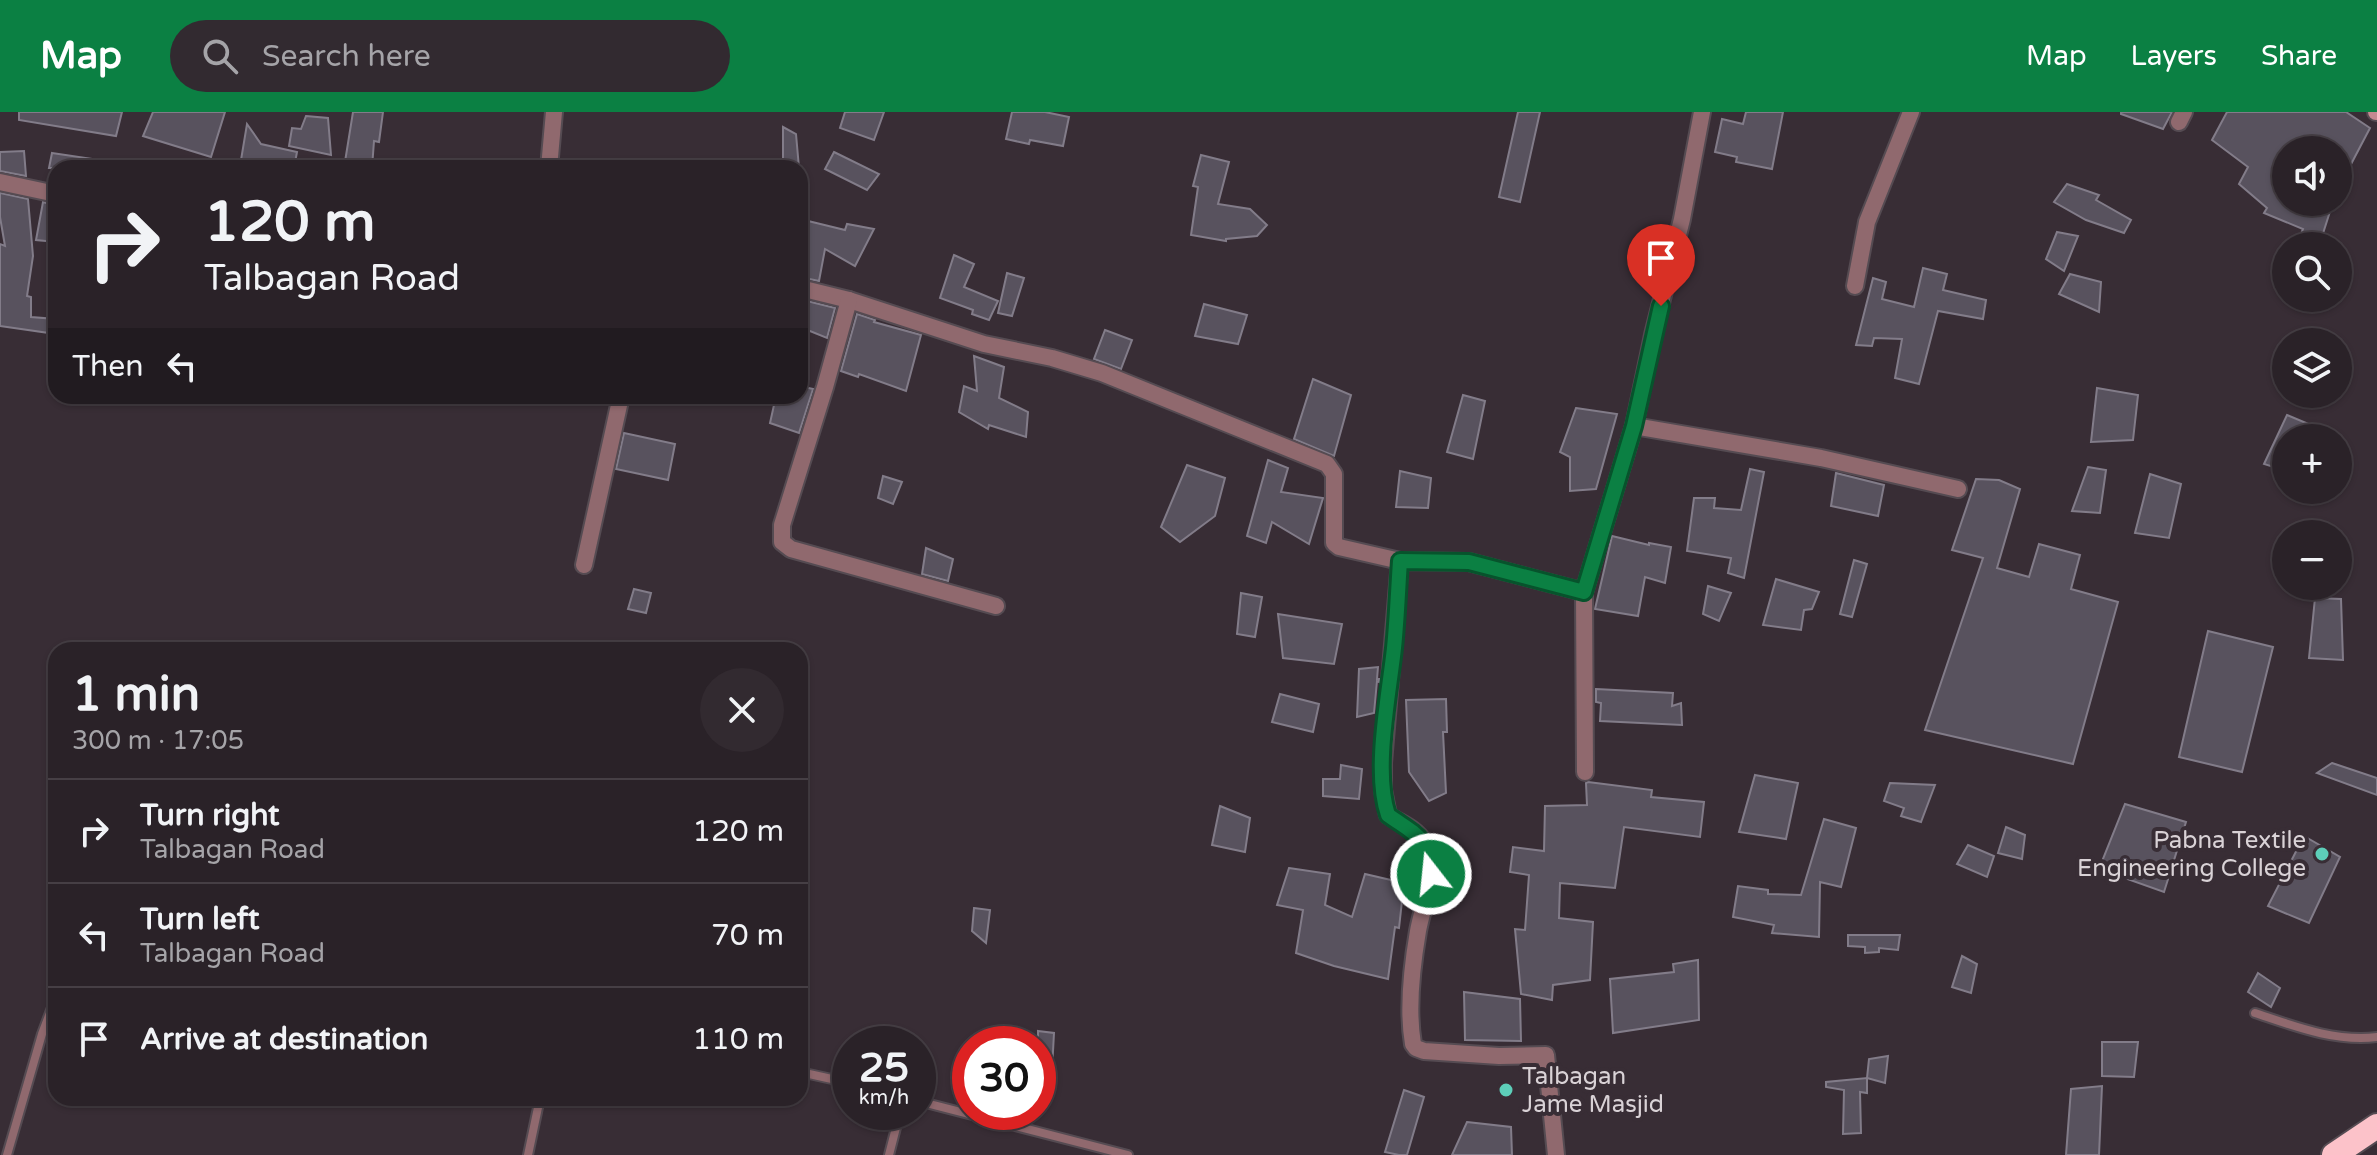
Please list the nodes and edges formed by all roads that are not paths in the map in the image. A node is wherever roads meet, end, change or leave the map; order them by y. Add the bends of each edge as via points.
1 (554, 112) edge
2 (1702, 112) edge
3 (1911, 112) edge
4 (550, 160) edge
5 (0, 182) edge
6 (48, 192) edge
7 (1855, 286) dead end
8 (808, 290) edge
9 (849, 300) junction
10 (619, 404) edge
11 (1634, 426) junction
12 (1958, 489) dead end
13 (1400, 561) junction
14 (584, 565) dead end
15 (1584, 592) junction
16 (996, 606) dead end
17 (1585, 772) dead end
18 (2255, 1013) dead end
19 (48, 1018) edge
20 (2377, 1037) edge
21 (808, 1074) edge
22 (832, 1079) edge
23 (538, 1106) edge
24 (936, 1106) edge
25 (2377, 1126) edge
26 (895, 1130) edge
27 (7, 1155) edge
28 (528, 1155) edge
29 (889, 1155) edge
30 (1128, 1155) edge
31 (1556, 1155) edge
32 (2334, 1155) edge

1 - 4 street
2 - 11 street
3 - 7 street via 1867,222
5 - 6 street
8 - 9 street
9 - 13 street via 984,344 1102,373 1327,464 1334,474 1334,543
9 - 16 street via 782,525 782,542 791,549
10 - 14 street
11 - 12 street via 1821,458
11 - 15 street
13 - 15 street via 1469,562
13 - 31 street via 1383,790 1388,815 1422,839 1429,854 1431,874 1411,1001 1413,1044 1424,1051 1546,1055
15 - 17 street
18 - 20 lane via 2339,1037
19 - 27 lane
21 - 22 lane
23 - 28 lane
24 - 30 lane
25 - 32 highway
26 - 29 lane

